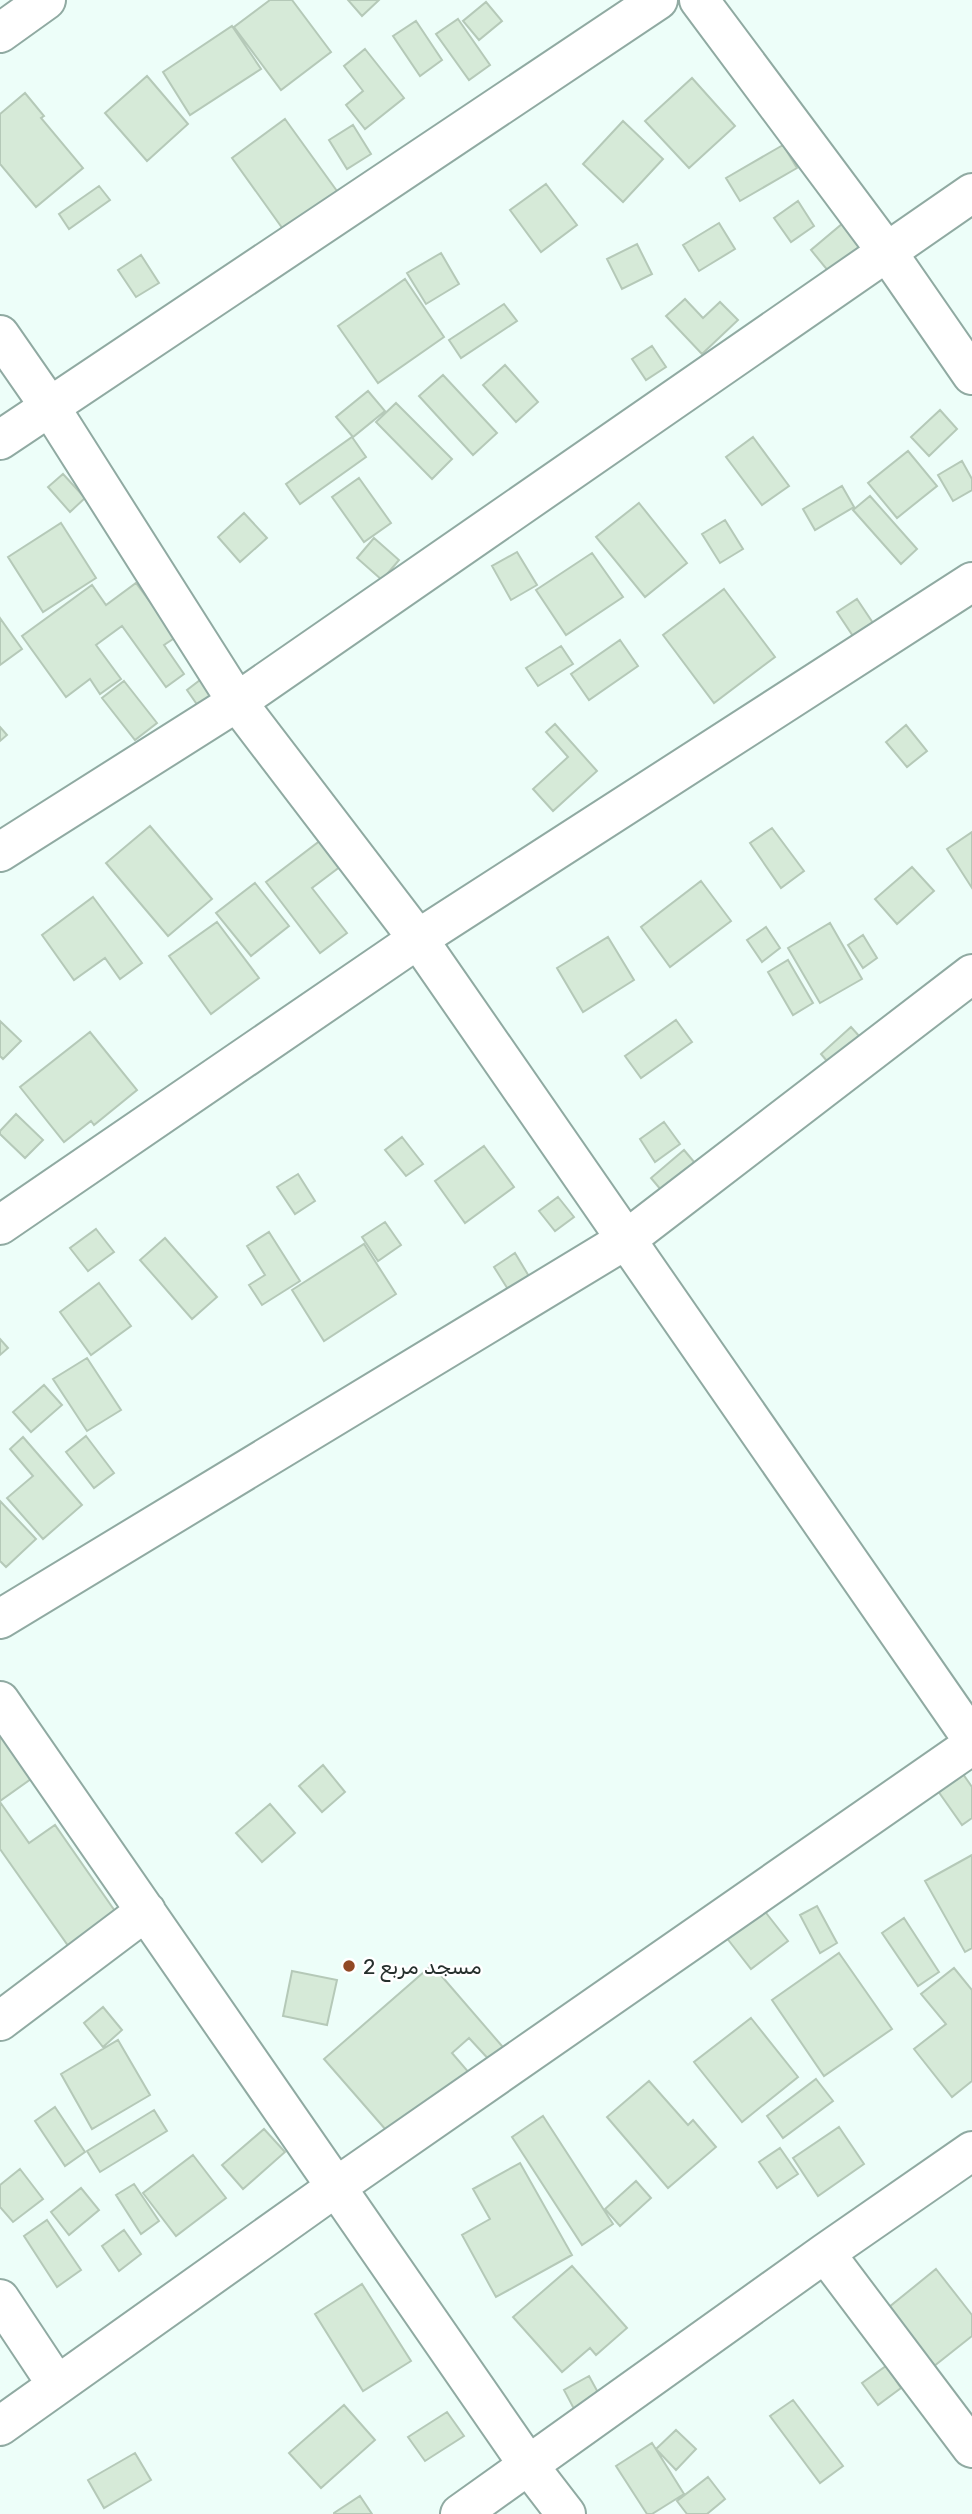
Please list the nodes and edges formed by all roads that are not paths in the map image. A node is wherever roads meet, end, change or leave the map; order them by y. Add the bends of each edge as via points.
1 (46, 0) edge
2 (658, 0) edge
3 (699, 0) edge
4 (0, 33) edge
5 (972, 193) edge
6 (887, 252) junction
7 (0, 335) edge
8 (972, 375) edge
9 (50, 407) junction
10 (0, 440) edge
11 (972, 582) edge
12 (237, 702) junction
13 (0, 852) edge
14 (418, 939) junction
15 (972, 974) edge
16 (0, 1225) edge
17 (627, 1239) junction
18 (0, 1619) edge
19 (0, 1701) edge
20 (972, 1739) edge
21 (972, 1745) edge
22 (146, 1912) junction
23 (0, 2021) edge
24 (972, 2151) edge
25 (336, 2187) junction
26 (825, 2253) junction
27 (0, 2299) edge
28 (57, 2385) junction
29 (0, 2426) edge
30 (972, 2448) edge
31 (529, 2466) junction
32 (460, 2514) edge
33 (566, 2514) edge

1 - 4 street
2 - 9 street
3 - 6 street
5 - 6 street
6 - 8 street
6 - 12 street
7 - 9 street
9 - 10 street
9 - 12 street
11 - 14 street
12 - 13 street
12 - 14 street
14 - 16 street
14 - 17 street
15 - 17 street
17 - 18 street
17 - 20 street
19 - 22 street
21 - 25 street
22 - 23 street
22 - 25 street
24 - 26 street
25 - 28 street
25 - 31 street
26 - 30 street
26 - 31 street
27 - 28 street
28 - 29 street
31 - 32 street
31 - 33 street

